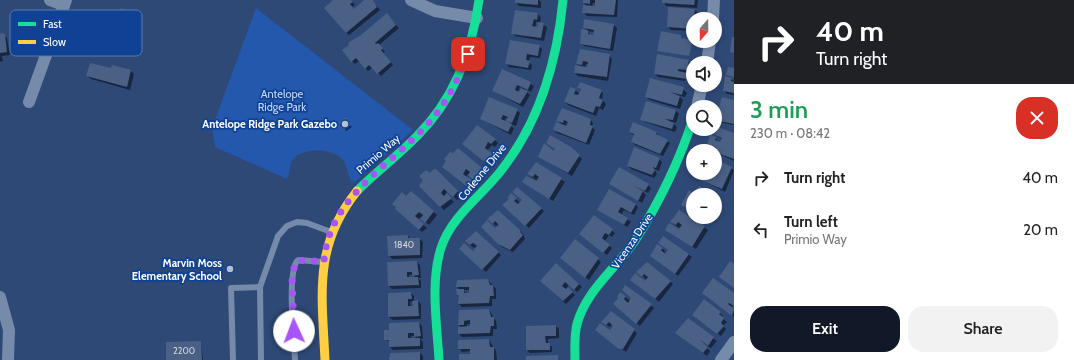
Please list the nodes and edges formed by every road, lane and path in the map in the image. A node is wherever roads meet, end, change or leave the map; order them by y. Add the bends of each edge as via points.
1 (50, 0) edge
2 (411, 0) edge
3 (479, 0) edge
4 (563, 0) edge
5 (714, 0) edge
6 (65, 3) edge
7 (713, 12) edge
8 (477, 18) junction
9 (46, 56) edge
10 (29, 102) dead end
11 (687, 136) edge
12 (331, 232) junction
13 (324, 262) junction
14 (260, 287) junction
15 (0, 296) edge
16 (734, 342) edge
17 (8, 360) edge
18 (233, 360) edge
19 (261, 360) edge
20 (295, 360) edge
21 (325, 360) edge
22 (439, 360) edge
23 (575, 360) edge
24 (721, 360) edge

1 - 6 street
2 - 8 street via 435,11
3 - 8 street, Primio Way
4 - 22 street, Corleone Drive via 561,28 553,65 526,135 507,163 446,236 437,259
5 - 7 street
8 - 12 street, Primio Way via 463,68 446,101 418,135 353,194
9 - 10 street
11 - 23 street, Vicenza Drive via 679,158 650,216 633,243 581,311 575,336
12 - 13 street, Primio Way
12 - 14 lane via 302,222 287,226 278,236
13 - 20 lane via 299,260 294,266 292,287
13 - 21 street, Primio Way
14 - 18 lane via 231,288
14 - 19 lane
15 - 17 street via 9,330
16 - 24 street

